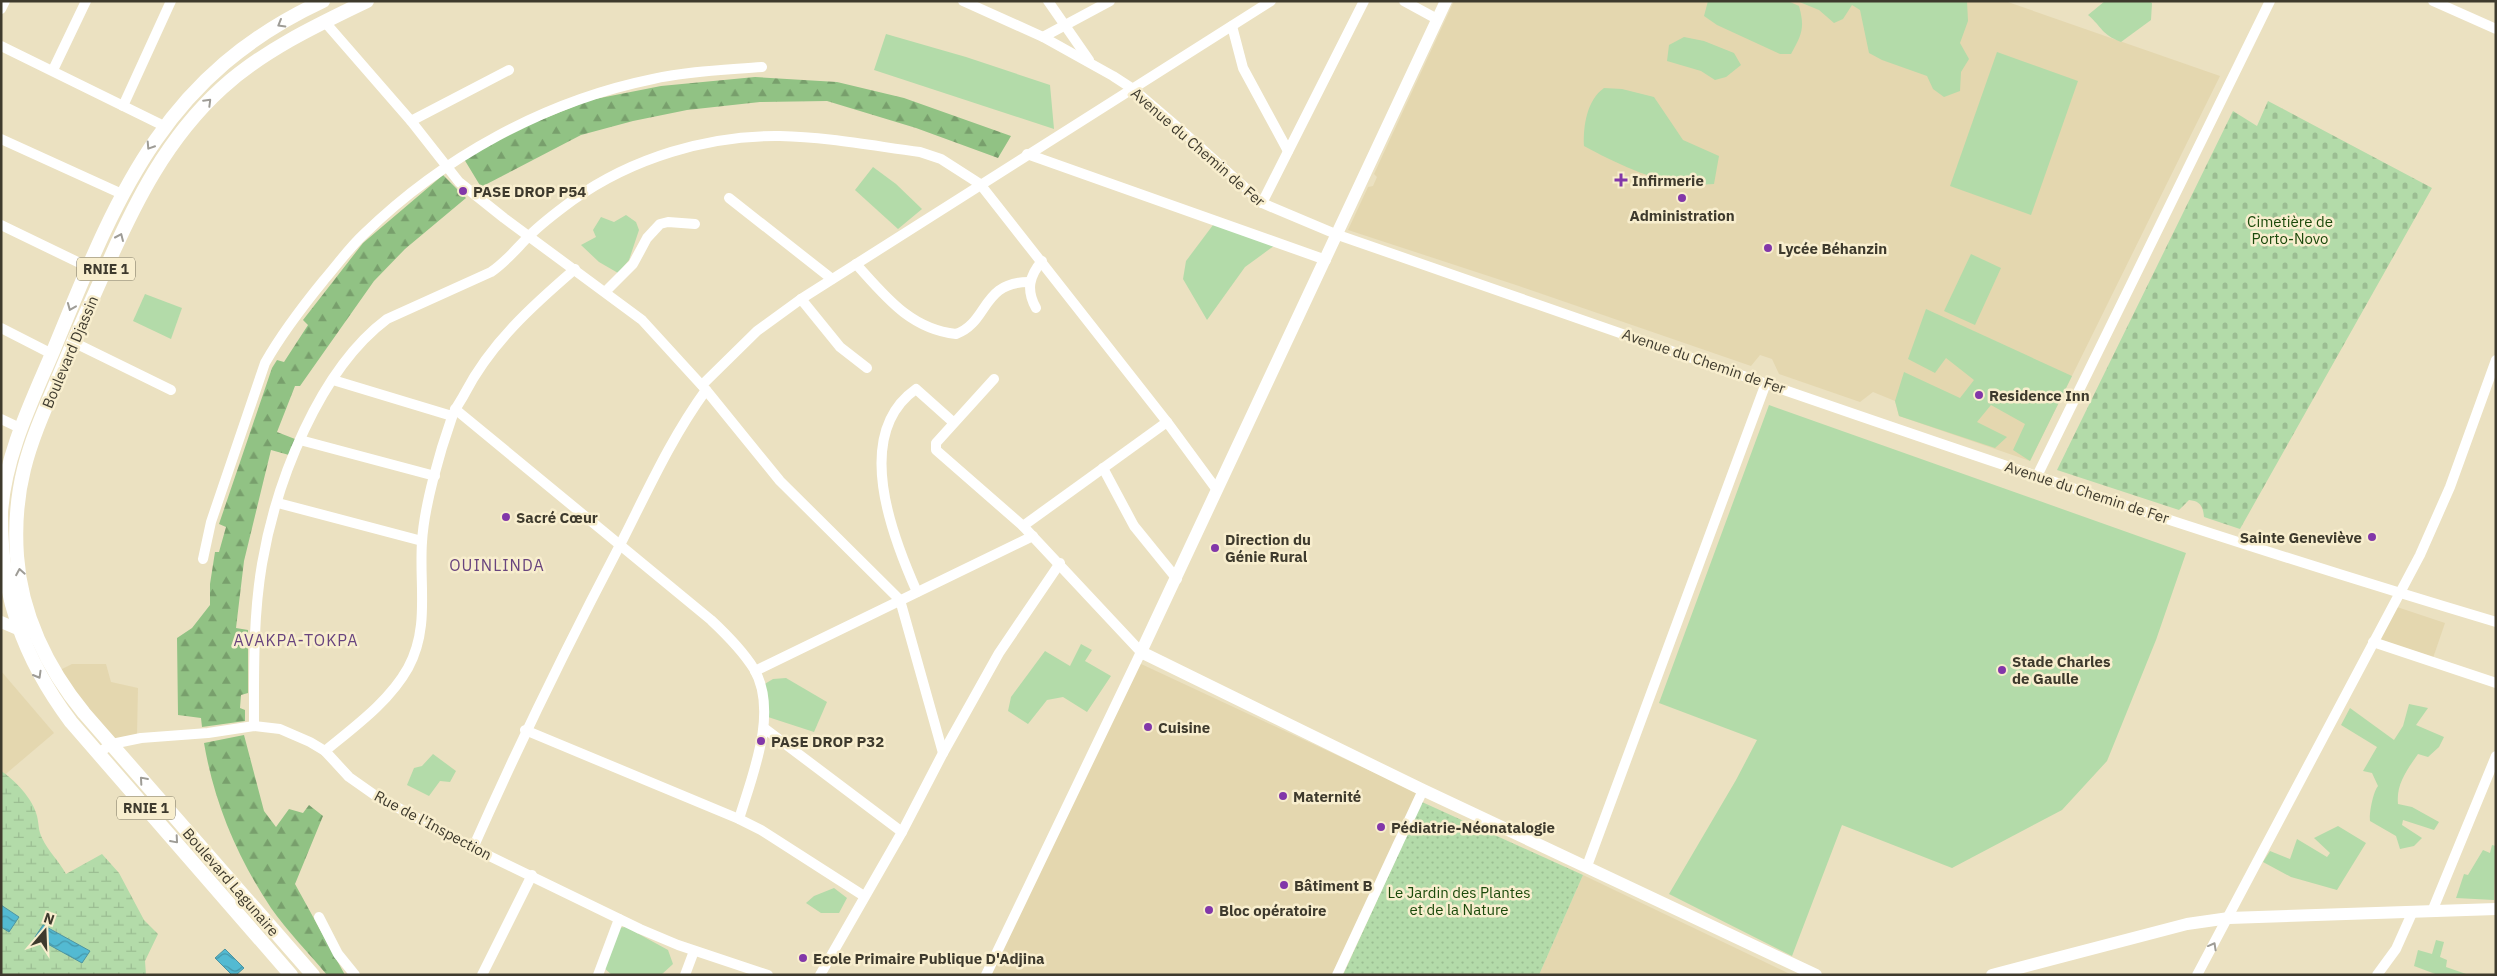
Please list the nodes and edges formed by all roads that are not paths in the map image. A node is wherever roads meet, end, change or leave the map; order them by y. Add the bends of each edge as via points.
1 (5, 1) edge
2 (86, 1) edge
3 (171, 1) edge
4 (367, 1) edge
5 (963, 1) edge
6 (1048, 1) edge
7 (1110, 1) edge
8 (1250, 1) edge
9 (1271, 1) edge
10 (1364, 1) edge
11 (1404, 1) edge
12 (1446, 1) edge
13 (2270, 1) edge
14 (2433, 1) edge
15 (314, 3) edge
16 (1, 9) edge
17 (1256, 11) junction
18 (1437, 19) junction
19 (324, 21) junction
20 (1065, 26) junction
21 (1232, 26) junction
22 (2496, 29) edge
23 (1043, 37) junction
24 (1, 46) edge
25 (1091, 63) junction
26 (762, 67) dead end
27 (53, 70) junction
28 (509, 70) dead end
29 (1133, 89) junction
30 (123, 106) junction
31 (411, 121) junction
32 (164, 126) junction
33 (1, 139) edge
34 (1288, 151) junction
35 (1027, 154) junction
36 (446, 167) junction
37 (980, 184) junction
38 (122, 194) junction
39 (729, 198) dead end
40 (1262, 204) junction
41 (695, 224) dead end
42 (1, 225) edge
43 (530, 235) junction
44 (1338, 235) junction
45 (1326, 260) junction
46 (1042, 261) junction
47 (856, 264) junction
48 (88, 267) junction
49 (574, 269) junction
50 (832, 279) junction
51 (1029, 282) junction
52 (606, 292) junction
53 (801, 299) junction
54 (1036, 308) dead end
55 (1, 328) edge
56 (73, 342) junction
57 (52, 354) junction
58 (2496, 360) edge
59 (868, 368) dead end
60 (994, 379) dead end
61 (333, 380) junction
62 (1766, 383) junction
63 (704, 387) junction
64 (171, 390) dead end
65 (454, 413) junction
66 (1, 419) edge
67 (953, 422) junction
68 (1167, 422) junction
69 (22, 429) junction
70 (300, 440) junction
71 (1102, 468) junction
72 (435, 476) junction
73 (2037, 476) junction
74 (1217, 490) junction
75 (278, 503) junction
76 (1023, 526) junction
77 (1033, 536) junction
78 (422, 541) junction
79 (620, 544) junction
80 (203, 559) dead end
81 (1060, 563) junction
82 (1176, 579) junction
83 (918, 592) junction
84 (2400, 594) junction
85 (5, 600) edge
86 (900, 600) junction
87 (28, 608) junction
88 (1, 622) edge
89 (2496, 622) edge
90 (18, 630) junction
91 (37, 636) junction
92 (2373, 642) junction
93 (1141, 652) junction
94 (755, 671) junction
95 (2496, 683) edge
96 (254, 726) junction
97 (764, 728) junction
98 (525, 730) junction
99 (112, 744) junction
100 (325, 751) junction
101 (98, 753) junction
102 (943, 753) junction
103 (2496, 756) edge
104 (1423, 790) junction
105 (739, 819) junction
106 (902, 832) junction
107 (472, 848) junction
108 (1587, 866) junction
109 (532, 875) junction
110 (864, 896) junction
111 (2433, 909) junction
112 (2496, 909) edge
113 (2414, 911) junction
114 (318, 917) dead end
115 (2229, 918) junction
116 (619, 919) junction
117 (694, 951) junction
118 (290, 975) edge
119 (313, 975) edge
120 (355, 975) edge
121 (482, 975) edge
122 (598, 975) edge
123 (685, 975) edge
124 (768, 975) edge
125 (820, 975) edge
126 (986, 975) edge
127 (1337, 975) edge
128 (1816, 975) edge
129 (1992, 975) edge
130 (2197, 975) edge
131 (2377, 975) edge

1 - 16 street
2 - 27 street
3 - 30 street
4 - 19 highway, Boulevard Djassin / RNIE 1
5 - 23 street, Avenue du Chemin de Fer
6 - 20 street
7 - 20 street
8 - 17 street
9 - 17 street
10 - 34 street
11 - 18 street
12 - 18 main road
13 - 73 street
14 - 22 street
15 -> 32 highway, Boulevard Djassin / RNIE 1 via 222,64
17 - 21 street
18 - 44 main road
19 - 31 street
56 -> 19 highway, Boulevard Djassin / RNIE 1 via 138,198 179,134 222,88 280,46
20 - 23 street
20 - 25 street
21 - 29 street
21 - 34 street via 1243,68
23 - 25 street, Avenue du Chemin de Fer
24 - 27 street
25 - 29 street, Avenue du Chemin de Fer
26 - 36 street via 687,73 602,92 518,126 476,147
27 - 30 street
28 - 31 street
29 - 35 street
29 - 40 street, Avenue du Chemin de Fer
30 - 32 street
31 - 36 street
32 -> 38 highway, Boulevard Djassin / RNIE 1
33 - 38 street
34 - 40 street
35 - 37 street
35 - 45 street
36 - 43 street via 472,194
36 - 80 street via 365,234 304,304 277,342 265,363 211,522
37 - 43 street via 941,159 920,152 781,136 720,140 632,167 575,198
37 - 46 street
37 - 47 street
38 - 48 highway, Boulevard Djassin / RNIE 1
39 - 50 street
40 - 44 street, Avenue du Chemin de Fer
41 - 52 street via 660,224 647,238 633,264
42 - 48 street
43 - 49 street
43 - 61 street via 491,272 386,319 351,353
44 - 45 main road
44 - 62 street, Avenue du Chemin de Fer
45 - 74 main road
46 - 51 street
46 - 68 street
47 - 50 street
47 - 51 street via 901,311 927,328 948,333 964,331 1002,287 1015,282
48 -> 57 highway, Boulevard Djassin / RNIE 1
49 - 52 street
49 - 65 street via 512,326 477,371
50 - 53 street
51 - 54 street via 1030,296
52 - 63 street via 642,320
53 - 59 street via 840,347
53 - 63 street via 757,331
55 - 57 street
56 - 64 street
87 -> 56 highway, Boulevard Djassin / RNIE 1 via 17,556 21,486 33,442
57 - 69 highway, Boulevard Djassin / RNIE 1
58 - 84 street via 2450,487
60 - 67 street
61 - 65 street
61 - 70 street
62 - 73 street, Avenue du Chemin de Fer
62 - 108 street
63 - 79 street
63 - 86 street via 780,481
65 - 72 street
65 - 79 street
66 - 69 street
67 - 76 street via 936,443 936,450
67 - 83 street via 916,389 898,406 886,432 882,452 890,523
68 - 71 street
68 - 74 street
69 - 85 highway, Boulevard Djassin / RNIE 1 via 6,480 1,513
70 - 72 street
70 - 75 street
71 - 76 street
71 - 82 street via 1134,526
72 - 78 street
73 - 84 street, Avenue du Chemin de Fer
74 - 82 main road
75 - 78 street
75 - 96 street via 260,575 254,640
76 - 77 street
77 - 81 street
77 - 83 street
78 - 100 street via 423,620 413,658 393,689
79 - 94 street via 726,634
79 - 98 street
81 - 93 street
81 - 102 street via 1000,653
82 - 93 main road
83 - 86 street
84 - 89 street, Avenue du Chemin de Fer
84 - 92 street
85 - 87 main road
85 - 90 highway, Boulevard Djassin / RNIE 1
86 - 94 street
86 - 102 street
87 - 91 highway, Boulevard Djassin / RNIE 1
88 - 90 main road
90 - 91 main road
90 -> 101 highway, Boulevard Lagunaire / RNIE 1 via 45,686
91 - 99 highway, Boulevard Lagunaire / RNIE 1 via 60,681
92 - 95 street
92 - 115 street
93 - 104 main road
93 - 126 street
94 - 97 street via 762,695
96 - 99 street, Rue de l'Inspection
96 - 100 street, Rue de l'Inspection via 293,734
97 - 105 street
97 - 106 street
98 - 105 street
98 - 107 street
99 - 101 street, Rue de l'Inspection
119 -> 99 highway, Boulevard Lagunaire / RNIE 1
100 - 107 street, Rue de l'Inspection via 349,777 376,796
101 -> 118 highway, Boulevard Lagunaire / RNIE 1
102 - 106 street
103 - 111 street
104 - 108 main road
104 - 127 street
105 - 110 street via 762,830
106 - 110 street
107 - 109 street, Rue de l'Inspection
108 - 128 main road
109 - 116 street, Rue de l'Inspection
109 - 121 street
110 - 125 street
111 - 112 main road
111 - 113 main road
113 - 115 main road
113 - 131 street via 2396,949
114 - 120 street via 338,954
115 - 129 main road via 2187,924
130 -> 115 street
116 - 117 street, Rue de l'Inspection
116 - 122 street
117 - 123 street
117 - 124 street, Rue de l'Inspection

